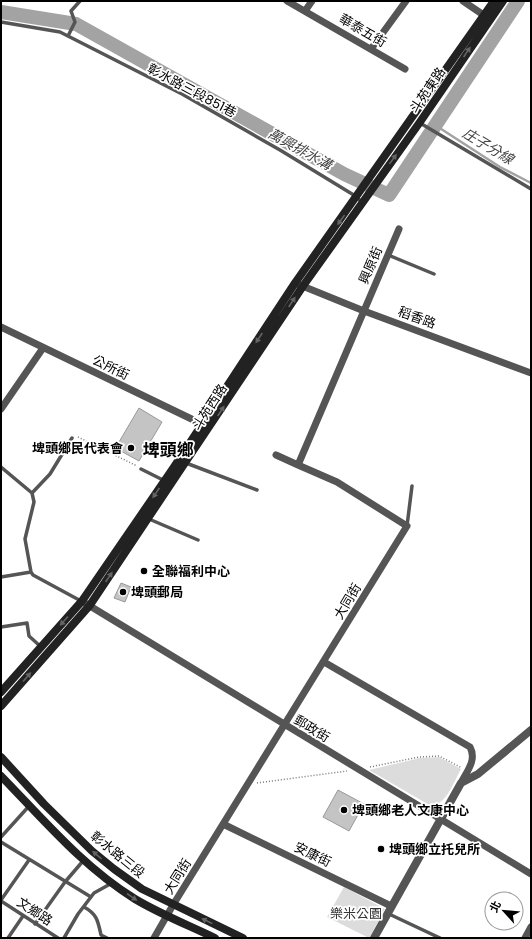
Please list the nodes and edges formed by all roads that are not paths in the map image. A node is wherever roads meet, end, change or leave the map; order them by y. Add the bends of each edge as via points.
1 (80, 1) edge
2 (287, 1) edge
3 (312, 1) edge
4 (406, 1) edge
5 (463, 1) edge
6 (494, 1) edge
7 (503, 1) edge
8 (305, 11) junction
9 (487, 17) junction
10 (1, 22) edge
11 (68, 36) junction
12 (371, 48) junction
13 (405, 69) dead end
14 (420, 122) junction
15 (531, 189) edge
16 (367, 190) junction
17 (359, 200) junction
18 (399, 229) dead end
19 (388, 254) junction
20 (434, 274) dead end
21 (299, 284) junction
22 (364, 311) junction
23 (1, 327) edge
24 (44, 348) junction
25 (531, 373) edge
26 (1, 409) edge
27 (206, 426) junction
28 (72, 438) road end
29 (276, 455) dead end
30 (186, 463) junction
31 (298, 465) junction
32 (1, 468) edge
33 (141, 469) road end
34 (168, 484) junction
35 (412, 486) dead end
36 (257, 490) dead end
37 (32, 493) junction
38 (149, 519) junction
39 (407, 526) junction
40 (198, 540) dead end
41 (30, 572) junction
42 (1, 577) edge
43 (82, 602) junction
44 (90, 605) junction
45 (1, 627) edge
46 (41, 647) junction
47 (324, 662) junction
48 (1, 692) edge
49 (1, 706) edge
50 (284, 725) junction
51 (531, 730) edge
52 (1, 757) edge
53 (1, 776) edge
54 (461, 783) junction
55 (30, 805) junction
56 (60, 820) junction
57 (440, 821) junction
58 (224, 824) junction
59 (52, 828) junction
60 (1, 837) edge
61 (1, 842) edge
62 (29, 860) junction
63 (84, 860) junction
64 (531, 874) edge
65 (65, 882) junction
66 (112, 883) junction
67 (91, 897) junction
68 (1, 901) edge
69 (173, 905) junction
70 (84, 907) junction
71 (389, 910) junction
72 (167, 915) junction
73 (23, 916) junction
74 (36, 924) junction
75 (531, 927) edge
76 (8, 938) edge
77 (58, 938) edge
78 (64, 938) edge
79 (107, 938) edge
80 (154, 938) edge
81 (215, 938) edge
82 (242, 938) edge
83 (374, 938) edge
84 (440, 938) edge
85 (525, 938) edge

1 - 11 lane via 71,11 75,22
2 - 8 street, 華泰五街
3 - 8 street
4 - 12 street
5 - 9 street
6 - 9 main road, 斗苑東路
7 - 9 main road, 斗苑東路
8 - 12 street, 華泰五街
14 -> 9 main road, 斗苑東路
9 - 16 main road, 斗苑東路
10 - 11 lane, 彰水路三段851巷 via 60,32
11 - 17 lane, 彰水路三段851巷 via 182,94 280,150
12 - 13 street, 華泰五街
14 - 15 lane
16 -> 14 main road, 斗苑東路
16 - 17 main road, 斗苑西路
17 - 21 main road, 斗苑西路
18 - 19 street, 興原街
19 - 20 lane
19 - 22 street, 興原街
21 - 22 street, 稻香路
21 - 27 main road, 斗苑西路
22 - 25 street, 稻香路
22 - 31 street
23 - 24 street, 公所街
24 - 26 street
24 - 27 street, 公所街
27 - 30 main road, 斗苑西路
27 - 34 main road, 斗苑西路
28 - 37 lane via 50,474
29 - 31 street
30 - 34 main road, 斗苑西路
30 - 36 lane
31 - 39 street via 337,482
32 - 37 lane
33 - 34 lane
34 - 38 main road, 斗苑西路
34 -> 43 main road, 斗苑西路
35 - 39 lane
37 - 41 lane via 34,502 25,539
38 - 40 lane
44 -> 38 main road, 斗苑西路
39 - 47 street, 大同街
41 - 42 lane
41 - 43 lane
43 - 44 street, 郵政街
43 -> 46 main road, 斗苑西路
49 -> 44 main road, 斗苑西路
44 - 50 street, 郵政街
45 - 46 lane via 27,623 29,636
46 - 48 main road, 斗苑西路
47 - 50 street, 大同街
47 - 54 street via 470,747 474,754 473,760
50 - 57 street, 郵政街
50 - 58 street, 大同街
51 - 54 street via 478,774
52 - 56 main road, 彰水路三段
53 - 55 main road, 彰水路三段
54 - 57 street
55 - 59 main road, 彰水路三段
55 - 60 lane
56 - 59 main road
69 -> 56 main road, 彰水路三段 via 142,889 114,869
57 - 64 street, 郵政街
57 - 71 street
58 - 69 street, 大同街
58 - 71 street, 安康街
59 - 63 main road, 彰水路三段
61 - 62 lane
62 - 65 lane
62 - 68 lane
63 - 65 lane
63 - 66 main road, 彰水路三段
65 - 67 lane
65 - 74 lane
66 - 67 lane
66 -> 72 main road, 彰水路三段 via 136,900
67 - 70 lane
68 - 73 lane, 文鄉路
69 - 72 street, 大同街
82 -> 69 main road, 彰水路三段
70 - 78 lane
70 - 79 lane via 97,917 101,935
71 - 83 street
71 - 84 lane
72 - 80 street, 大同街
72 - 81 main road, 彰水路三段
73 - 74 lane, 文鄉路
73 - 76 lane
74 - 77 lane, 文鄉路
75 - 85 street

